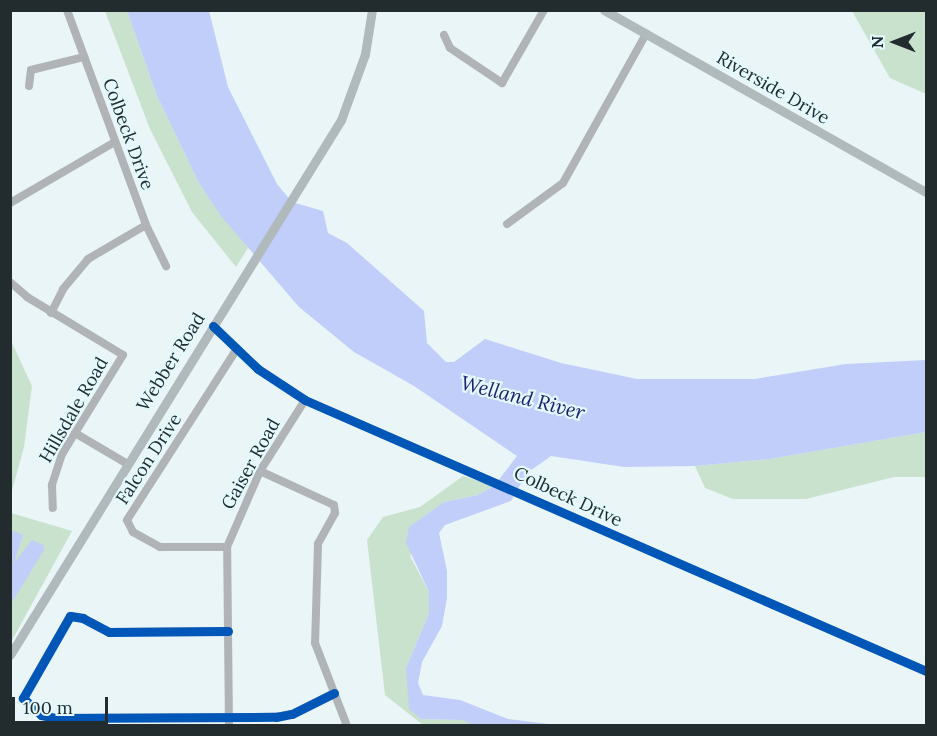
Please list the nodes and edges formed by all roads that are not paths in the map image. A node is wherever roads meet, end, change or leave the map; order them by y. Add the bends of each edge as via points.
1 (67, 10) edge
2 (365, 10) edge
3 (372, 10) edge
4 (544, 10) edge
5 (604, 10) edge
6 (646, 34) junction
7 (444, 35) dead end
8 (84, 57) junction
9 (356, 85) junction
10 (29, 86) dead end
11 (115, 142) junction
12 (927, 192) edge
13 (10, 203) edge
14 (507, 224) dead end
15 (146, 225) junction
16 (166, 266) dead end
17 (10, 282) edge
18 (51, 313) junction
19 (213, 326) junction
20 (236, 350) junction
21 (304, 400) junction
22 (75, 433) junction
23 (126, 463) junction
24 (260, 471) junction
25 (53, 508) dead end
26 (227, 547) junction
27 (228, 631) junction
28 (10, 655) edge
29 (927, 671) edge
30 (334, 693) junction
31 (229, 721) edge
32 (347, 726) edge

1 - 8 street, Colbeck Drive
2 - 9 main road, Webber Road
3 - 9 main road, Webber Road
4 - 7 street via 502,83 450,48
5 - 6 main road, Riverside Drive
6 - 12 main road, Riverside Drive
6 - 14 street via 563,183
8 - 10 street via 31,70
8 - 11 street, Colbeck Drive
9 - 19 main road, Webber Road via 341,120
11 - 13 street
11 - 15 street, Colbeck Drive
15 - 16 street, Colbeck Drive
15 - 18 street via 88,259 63,289
17 - 18 street, Hillsdale Road
18 - 22 street, Hillsdale Road via 123,355
19 - 20 street, Colbeck Drive
19 - 23 main road, Webber Road
20 - 21 street, Colbeck Drive
20 - 26 street, Falcon Drive via 127,520 133,532 160,547
21 - 24 street, Gaiser Road
21 - 29 street, Colbeck Drive
22 - 23 street
22 - 25 street, Hillsdale Road via 54,475
23 - 28 main road, Webber Road
24 - 26 street, Gaiser Road
24 - 30 street via 334,505 335,513 318,544 315,643
26 - 27 street, Gaiser Road
27 - 31 street, Gaiser Road
27 - 31 street via 109,632 83,618 70,616 29,681 23,698 41,715 55,718
30 - 31 street via 285,716
30 - 32 street

